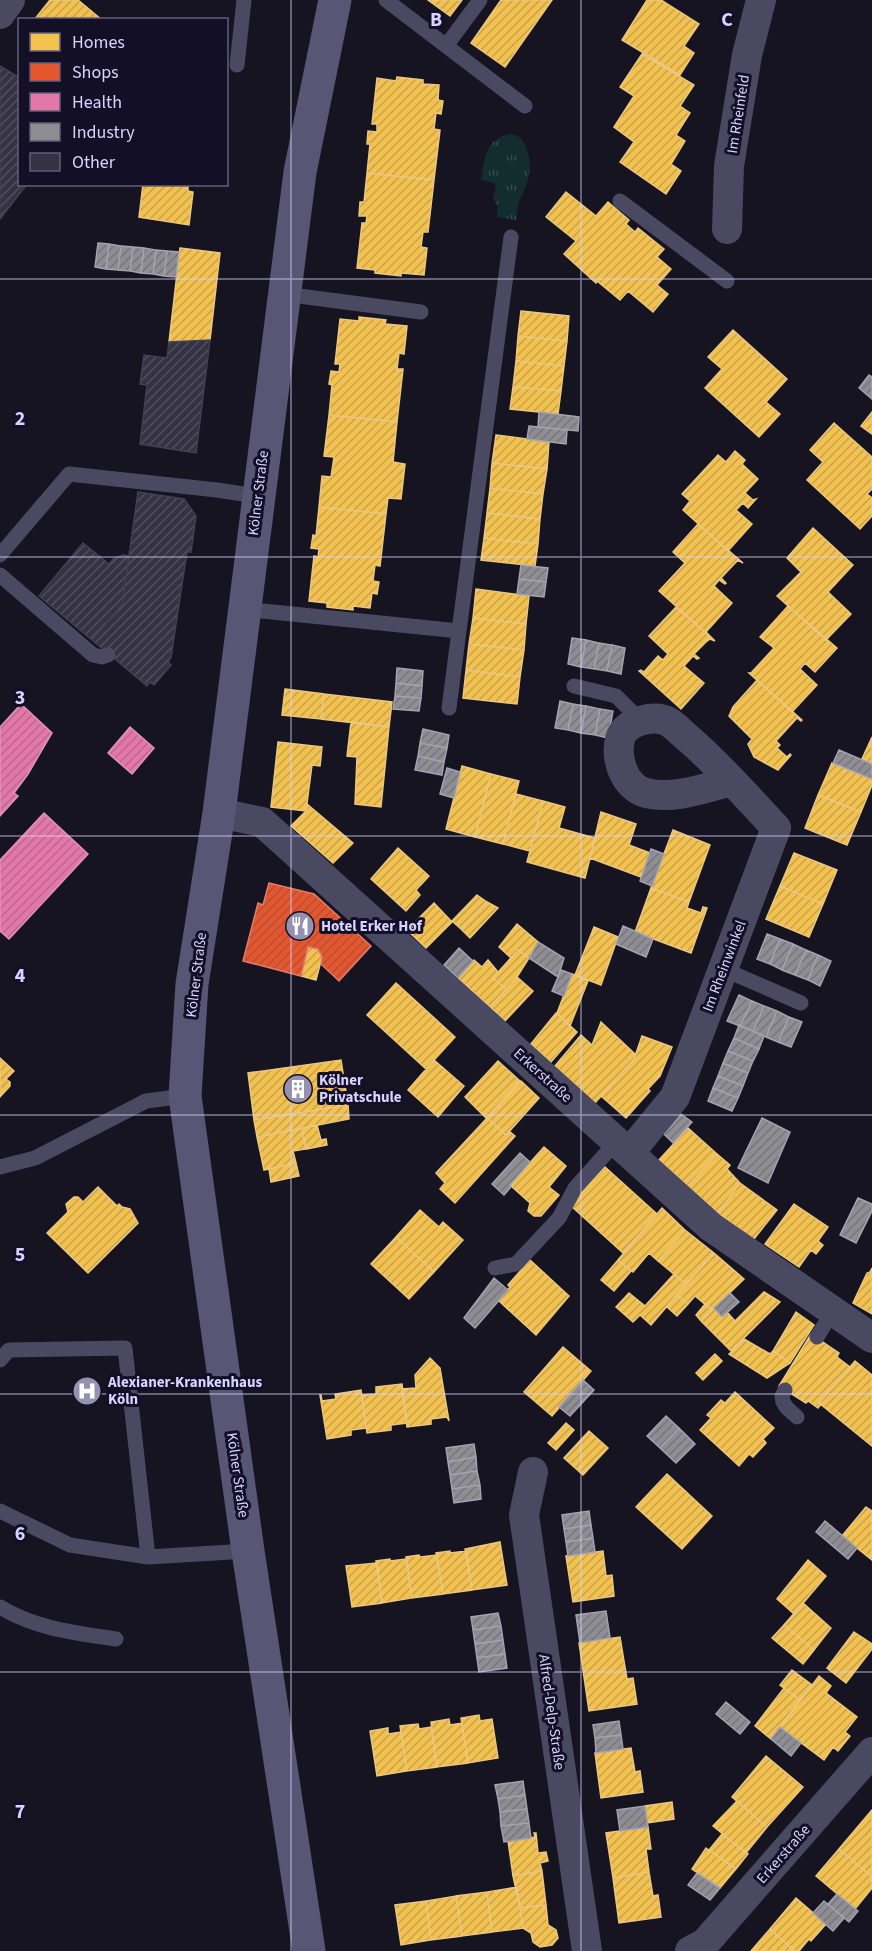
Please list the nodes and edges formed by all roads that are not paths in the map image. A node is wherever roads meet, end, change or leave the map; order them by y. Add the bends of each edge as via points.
1 (10, 0) edge
2 (244, 0) edge
3 (335, 0) edge
4 (386, 0) edge
5 (480, 0) edge
6 (761, 0) edge
7 (0, 14) edge
8 (446, 46) junction
9 (237, 65) dead end
10 (525, 106) dead end
11 (620, 201) dead end
12 (727, 229) dead end
13 (511, 237) dead end
14 (728, 281) dead end
15 (284, 294) junction
16 (422, 312) dead end
17 (257, 496) junction
18 (0, 555) edge
19 (0, 575) edge
20 (243, 609) junction
21 (459, 631) junction
22 (108, 654) dead end
23 (574, 686) dead end
24 (449, 708) dead end
25 (641, 722) junction
26 (732, 781) junction
27 (219, 813) junction
28 (723, 969) junction
29 (801, 1003) dead end
30 (185, 1096) junction
31 (624, 1147) junction
32 (0, 1167) edge
33 (495, 1268) dead end
34 (833, 1311) junction
35 (817, 1337) dead end
36 (872, 1338) edge
37 (0, 1360) edge
38 (785, 1390) dead end
39 (797, 1417) dead end
40 (533, 1472) dead end
41 (0, 1511) edge
42 (248, 1551) junction
43 (148, 1557) junction
44 (0, 1607) edge
45 (116, 1639) dead end
46 (872, 1752) edge
47 (309, 1951) edge
48 (587, 1951) edge
49 (690, 1951) edge

1 - 7 street
2 - 9 lane
3 - 15 main road, Kölner Straße via 300,172
4 - 8 lane
5 - 8 lane
6 - 12 street, Im Rheinfeld via 747,55 729,166
8 - 10 lane
11 - 14 lane
13 - 21 lane
15 - 16 lane
15 - 17 main road, Kölner Straße
17 - 18 lane via 69,474
17 - 20 main road, Kölner Straße
19 - 22 lane via 93,655
20 - 21 lane
20 - 27 main road, Kölner Straße
21 - 24 lane
23 - 25 lane via 616,696
25 - 26 street, Im Rheinwinkel via 649,718 667,721
25 - 26 street via 622,734 619,750 621,768 631,784 660,794 685,793
26 - 28 street, Im Rheinwinkel via 776,828
27 - 30 main road, Kölner Straße via 192,984
27 - 31 street, Erkerstraße via 262,822
28 - 29 lane
28 - 31 street, Im Rheinwinkel via 675,1097
30 - 32 lane via 146,1101 35,1158
30 - 42 main road, Kölner Straße
31 - 33 lane via 575,1188 560,1218 516,1264
31 - 34 street, Erkerstraße via 711,1227
34 - 35 lane
34 - 36 street, Erkerstraße
37 - 43 lane via 9,1350 125,1348
38 - 39 lane via 783,1402
40 - 48 street, Alfred-Delp-Straße via 524,1515
41 - 43 lane via 70,1545
42 - 43 lane
42 - 47 main road, Kölner Straße
44 - 45 lane via 51,1629
46 - 49 street, Erkerstraße via 705,1943

